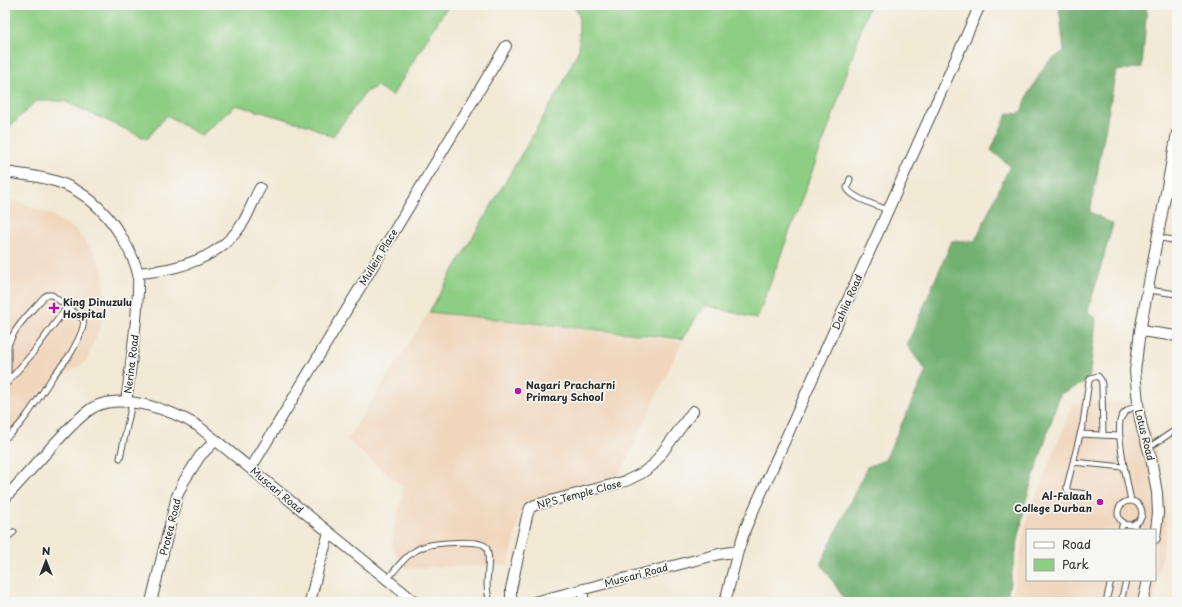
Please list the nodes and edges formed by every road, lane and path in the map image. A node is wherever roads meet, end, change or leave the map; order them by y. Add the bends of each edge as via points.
1 (980, 5) edge
2 (506, 46) dead end
3 (1177, 133) edge
4 (5, 172) edge
5 (850, 179) dead end
6 (1173, 181) edge
7 (260, 188) dead end
8 (888, 210) junction
9 (1157, 238) junction
10 (1177, 241) edge
11 (138, 273) junction
12 (1148, 290) junction
13 (1177, 294) edge
14 (66, 306) junction
15 (1140, 331) junction
16 (1177, 336) edge
17 (7, 383) edge
18 (129, 402) junction
19 (1138, 404) junction
20 (693, 411) dead end
21 (1177, 429) edge
22 (1080, 434) junction
23 (1103, 435) junction
24 (1120, 436) junction
25 (5, 438) edge
26 (216, 440) junction
27 (1148, 448) junction
28 (120, 458) dead end
29 (1073, 462) junction
30 (1124, 467) junction
31 (251, 468) junction
32 (1087, 494) dead end
33 (5, 498) edge
34 (1131, 501) junction
35 (1124, 522) junction
36 (1135, 523) junction
37 (1121, 529) edge
38 (1135, 529) edge
39 (1156, 529) edge
40 (14, 532) dead end
41 (330, 533) junction
42 (5, 539) edge
43 (738, 551) junction
44 (387, 580) junction
45 (1110, 581) edge
46 (1126, 581) edge
47 (1148, 581) edge
48 (583, 589) junction
49 (151, 602) edge
50 (310, 602) edge
51 (415, 602) edge
52 (490, 602) edge
53 (511, 602) edge
54 (534, 602) edge
55 (583, 602) edge
56 (725, 602) edge
57 (1106, 602) edge
58 (1121, 602) edge
59 (1144, 602) edge

1 - 8 street, Dahlia Road
2 - 31 street, Mullein Place
3 - 6 street, Lotus Road
4 - 11 street, Nerina Road via 39,177 67,186 87,198 107,215 118,231
5 - 8 lane via 848,192
6 - 9 street, Lotus Road
7 - 11 street via 243,222 219,249 184,265
8 - 43 street, Dahlia Road via 746,527
9 - 10 lane
9 - 12 street, Lotus Road
11 - 18 street, Nerina Road
12 - 13 lane
12 - 15 street, Lotus Road
14 - 17 lane via 32,354
14 - 17 lane via 52,295 47,295 14,332 8,346
14 - 25 lane via 84,321 82,330 71,353 28,413
15 - 16 street
15 - 19 street, Lotus Road via 1135,371
18 - 26 street, Muscari Road via 182,417
18 - 28 lane
18 - 33 street, Nerina Road via 94,407 74,424
19 - 24 lane via 1122,416
19 - 27 street, Lotus Road
20 - 53 street, NPS Temple Close via 653,465 642,473 626,481 530,508 511,589
21 - 27 lane
22 - 23 lane
22 - 23 lane via 1089,381 1098,376 1102,385
22 - 29 lane
23 - 24 lane
24 - 30 lane
26 - 31 street, Muscari Road
26 - 49 street, Protea Road via 200,456 177,496
27 - 39 street, Lotus Road via 1157,493
29 - 30 lane
29 - 32 lane via 1067,490
30 - 34 lane
31 - 41 street, Muscari Road
34 - 35 lane via 1122,504 1119,509 1118,515
34 - 36 lane via 1137,503 1142,510 1140,519
35 - 36 lane
35 - 37 lane
36 - 38 lane
40 - 42 lane
41 - 44 street, Muscari Road
41 - 50 street
43 - 48 street, Muscari Road
43 - 56 street, Dahlia Road
44 - 51 street, Muscari Road
44 - 52 lane via 414,551 426,546 470,542 482,544 488,554 487,585
45 - 57 lane
46 - 58 lane
47 - 59 street
48 - 54 street, Muscari Road
48 - 55 street

